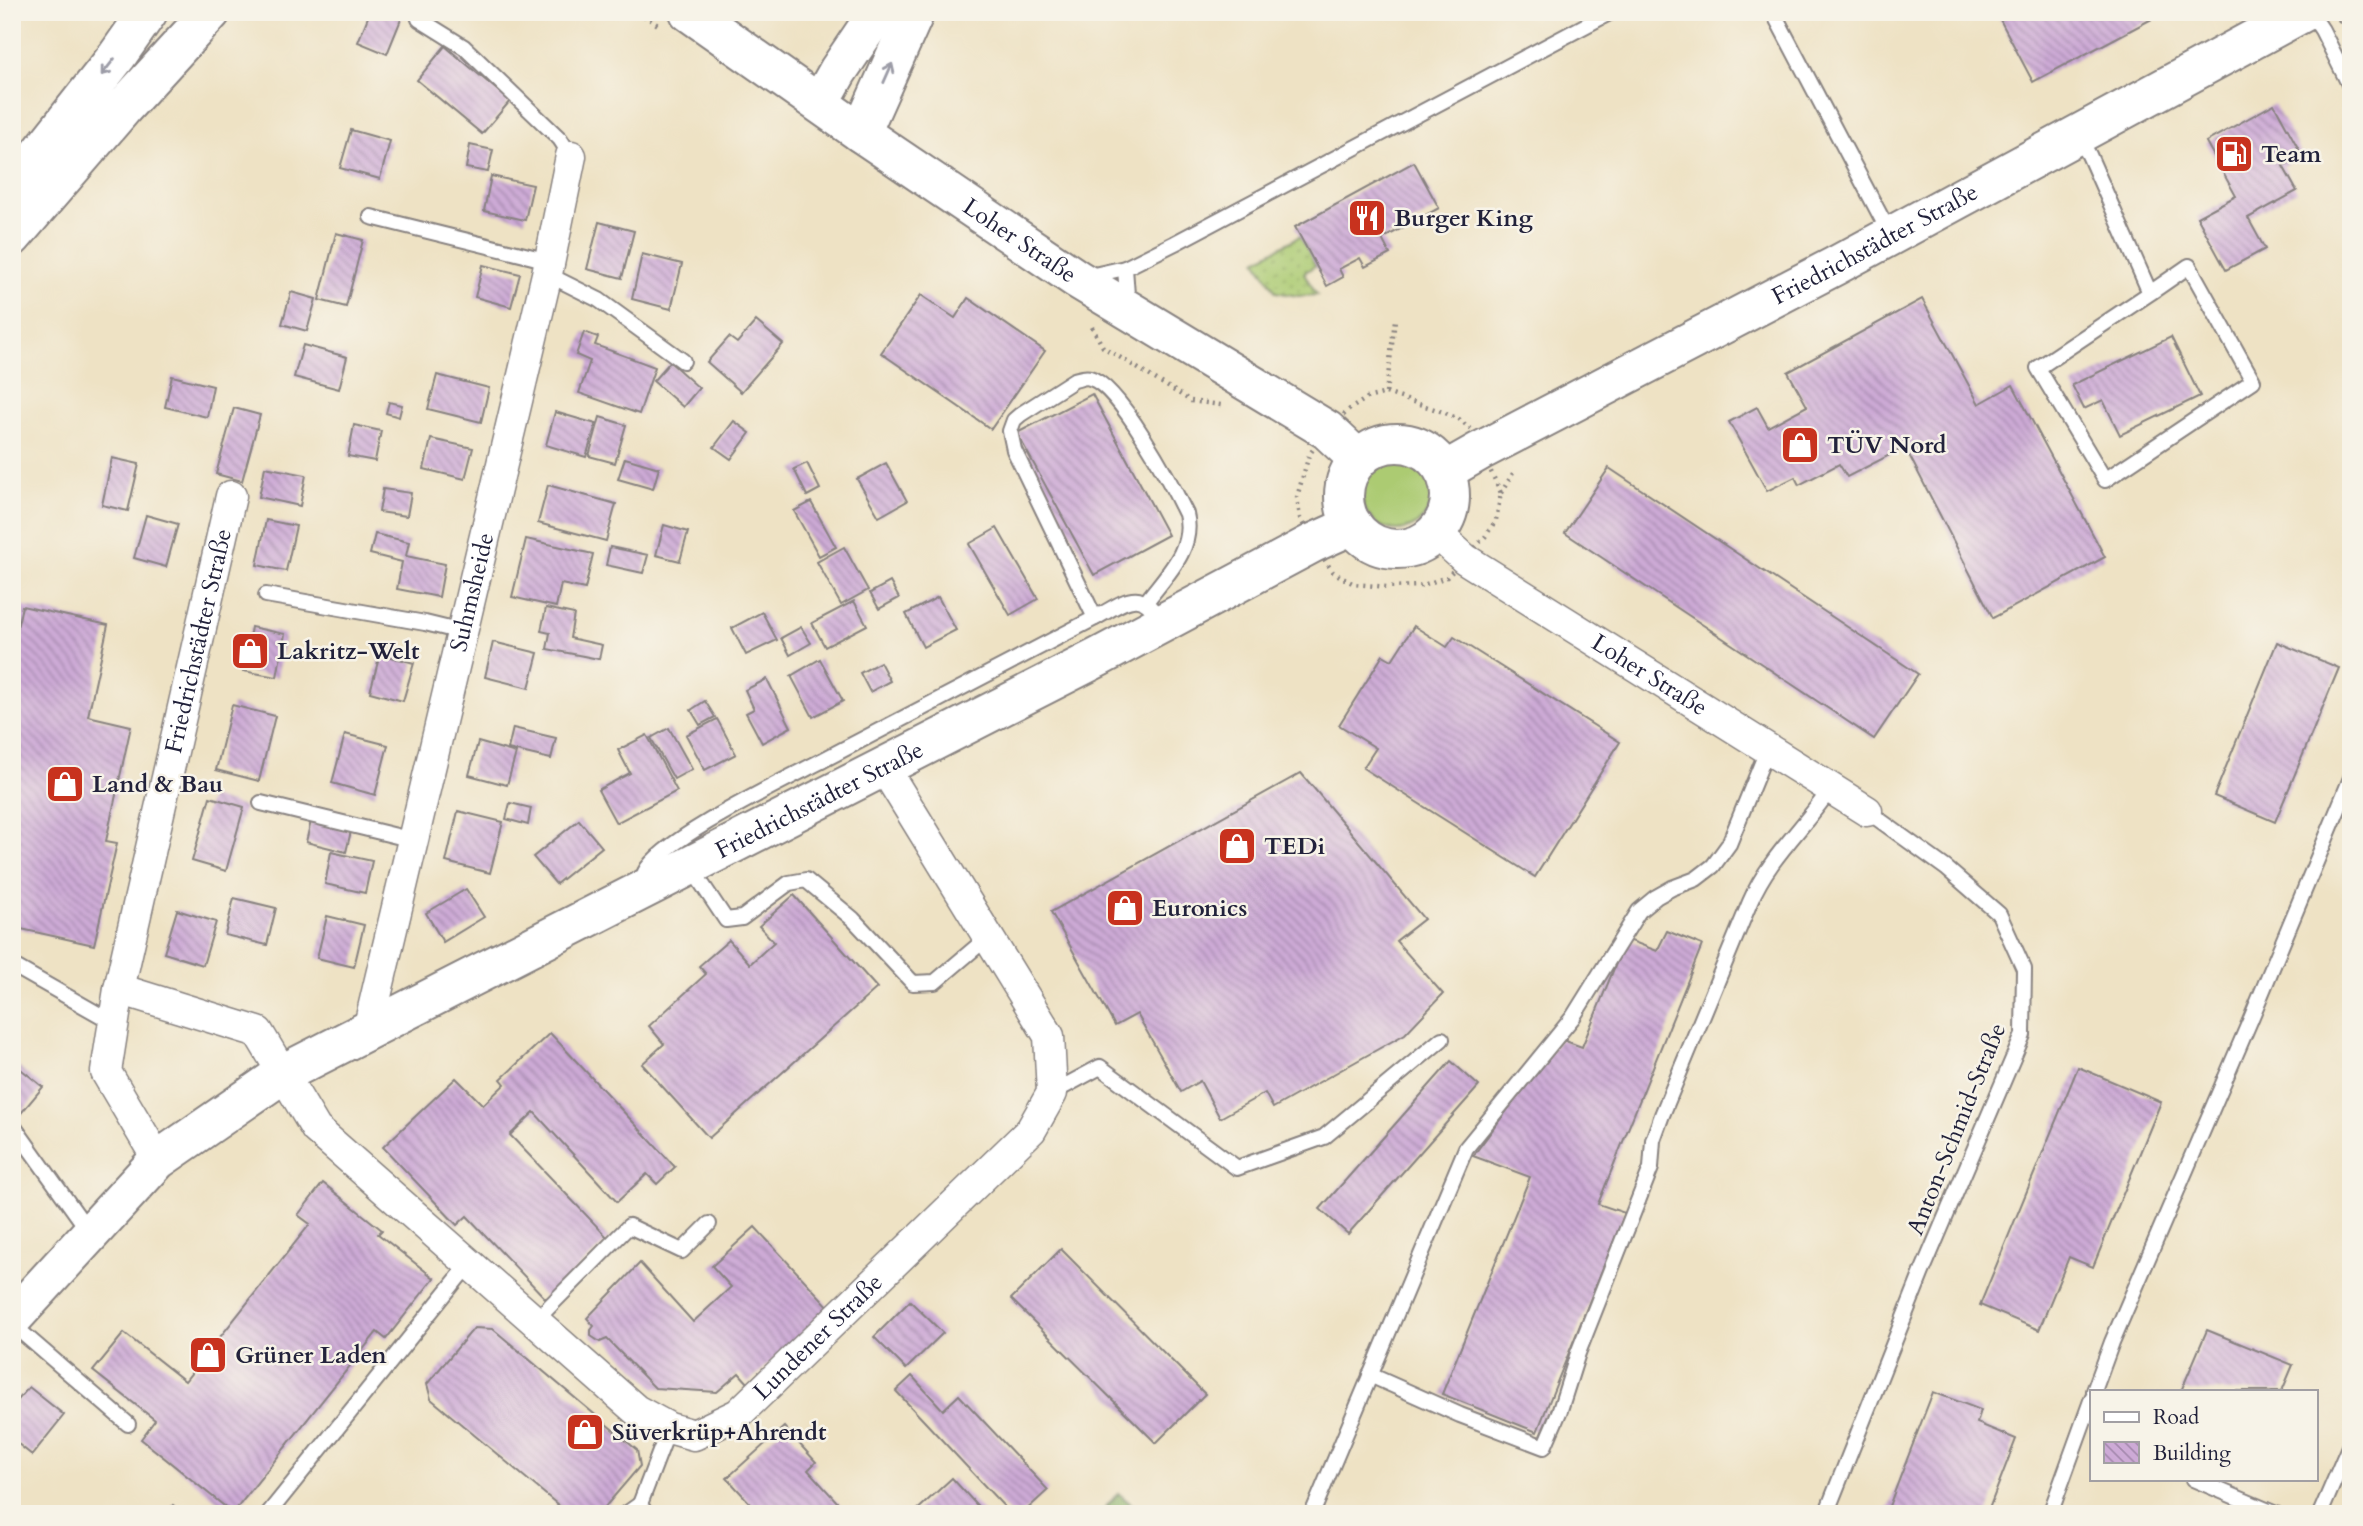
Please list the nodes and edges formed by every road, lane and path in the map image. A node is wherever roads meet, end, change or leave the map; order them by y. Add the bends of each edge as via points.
1 (148, 12) edge
2 (211, 12) edge
3 (689, 12) edge
4 (877, 12) edge
5 (915, 12) edge
6 (1611, 12) edge
7 (1773, 12) edge
8 (2304, 12) edge
9 (2310, 12) edge
10 (419, 19) dead end
11 (2351, 88) edge
12 (820, 103) junction
13 (861, 133) junction
14 (2078, 135) junction
15 (571, 156) joint
16 (12, 189) edge
17 (371, 217) dead end
18 (1891, 236) junction
19 (12, 237) edge
20 (548, 267) junction
21 (1125, 268) junction
22 (1077, 279) junction
23 (2150, 293) junction
24 (1138, 316) junction
25 (1395, 320) dead end
26 (683, 361) dead end
27 (1385, 393) junction
28 (1327, 430) junction
29 (1480, 451) junction
30 (1358, 459) junction
31 (1445, 471) junction
32 (231, 496) dead end
33 (1353, 525) junction
34 (1436, 533) junction
35 (1313, 543) junction
36 (1465, 559) junction
37 (265, 595) dead end
38 (1154, 612) junction
39 (1095, 618) junction
40 (462, 632) junction
41 (1768, 748) junction
42 (883, 766) junction
43 (2351, 778) edge
44 (1831, 788) junction
45 (261, 803) dead end
46 (1867, 811) joint
47 (413, 841) junction
48 (689, 865) junction
49 (649, 885) junction
50 (988, 937) junction
51 (12, 965) edge
52 (118, 989) junction
53 (114, 1023) junction
54 (368, 1030) junction
55 (1442, 1039) dead end
56 (284, 1073) junction
57 (1052, 1093) junction
58 (12, 1124) edge
59 (158, 1160) junction
60 (709, 1224) dead end
61 (91, 1234) junction
62 (469, 1264) junction
63 (535, 1321) junction
64 (12, 1322) edge
65 (1370, 1376) junction
66 (2094, 1390) edge
67 (2090, 1410) edge
68 (128, 1424) dead end
69 (669, 1428) junction
70 (2086, 1434) edge
71 (2351, 1442) edge
72 (2195, 1480) edge
73 (643, 1509) edge
74 (268, 1514) edge
75 (626, 1514) edge
76 (1312, 1514) edge
77 (1826, 1514) edge
78 (2050, 1514) edge
79 (2276, 1514) edge
80 (2320, 1514) edge

1 -> 16 street
2 - 19 street
3 - 12 street, Loher Straße
4 - 12 street
13 -> 5 street
6 - 21 lane
7 - 18 lane
8 - 14 street, Friedrichstädter Straße
9 - 11 lane
10 - 15 lane via 464,47 560,139
12 - 13 street, Loher Straße
13 - 22 street, Loher Straße
14 - 18 street, Friedrichstädter Straße
14 - 23 lane
15 - 20 street, Suhmsheide
17 - 20 lane
18 - 29 street, Friedrichstädter Straße
20 - 26 lane
20 - 40 street, Suhmsheide
21 - 22 lane
21 - 24 lane via 1127,295
22 - 24 street, Loher Straße
23 - 23 lane via 2038,368 2105,480 2253,380 2189,266
24 - 28 street, Loher Straße
25 - 27 path
27 - 28 path via 1367,398
27 - 29 path via 1459,419 1471,429
28 - 30 street, Loher Straße
28 - 35 path via 1309,454 1297,497 1300,518
29 - 31 street, Friedrichstädter Straße
29 - 36 path via 1501,493 1500,504 1496,520
30 - 31 street via 1388,443 1410,444 1430,454
30 - 33 street via 1347,476 1344,496
31 - 34 street via 1451,497
32 - 52 street, Friedrichstädter Straße
33 - 34 street via 1368,540 1387,548 1408,548
33 - 35 street, Friedrichstädter Straße
34 - 36 street, Loher Straße
35 - 36 path via 1333,572 1343,578 1387,587 1420,586 1447,578
35 - 38 street, Friedrichstädter Straße
36 - 41 street, Loher Straße
37 - 40 lane
38 - 39 lane via 1130,600
38 - 39 lane via 1187,542 1186,514 1130,418 1104,385 1083,377 1021,414 1010,431 1014,450
38 - 42 street, Friedrichstädter Straße via 1099,657
39 - 49 lane via 685,836 648,864
40 - 47 street, Suhmsheide
41 - 44 street, Loher Straße
41 - 65 lane via 1729,844 1713,866 1639,911 1573,1017 1466,1148
42 - 48 street, Friedrichstädter Straße
42 - 50 street
43 - 66 lane
44 - 46 street, Loher Straße
44 - 65 lane via 1759,879 1662,1115 1653,1140 1651,1168 1544,1447
45 - 47 lane
46 - 77 lane, Anton-Schmid-Straße via 1946,868 1999,915 2024,969 2023,1035
47 - 54 street, Suhmsheide
48 - 49 street, Friedrichstädter Straße
48 - 50 lane via 726,920 742,918 789,883 806,880 853,919 913,983 935,982
49 - 54 street, Friedrichstädter Straße
50 - 57 street via 1049,1036
51 - 53 lane
52 - 53 street, Friedrichstädter Straße
52 - 56 street via 258,1032
53 - 59 street, Friedrichstädter Straße via 106,1072
54 - 56 street, Friedrichstädter Straße
55 - 57 lane via 1324,1137 1237,1168 1100,1067
56 - 59 street, Friedrichstädter Straße
56 - 62 street, Lundener Straße via 316,1129
57 - 69 street, Lundener Straße via 1031,1130 738,1414 694,1435
58 - 61 lane
59 - 61 street, Friedrichstädter Straße
60 - 63 lane via 682,1251 629,1226
61 - 64 street, Friedrichstädter Straße
62 - 63 street, Lundener Straße
62 - 74 lane
63 - 69 street, Lundener Straße via 636,1410
64 - 68 lane
65 - 76 lane
67 - 70 lane
69 - 73 lane
70 - 78 lane
71 - 80 lane
72 - 79 lane
73 - 75 lane

